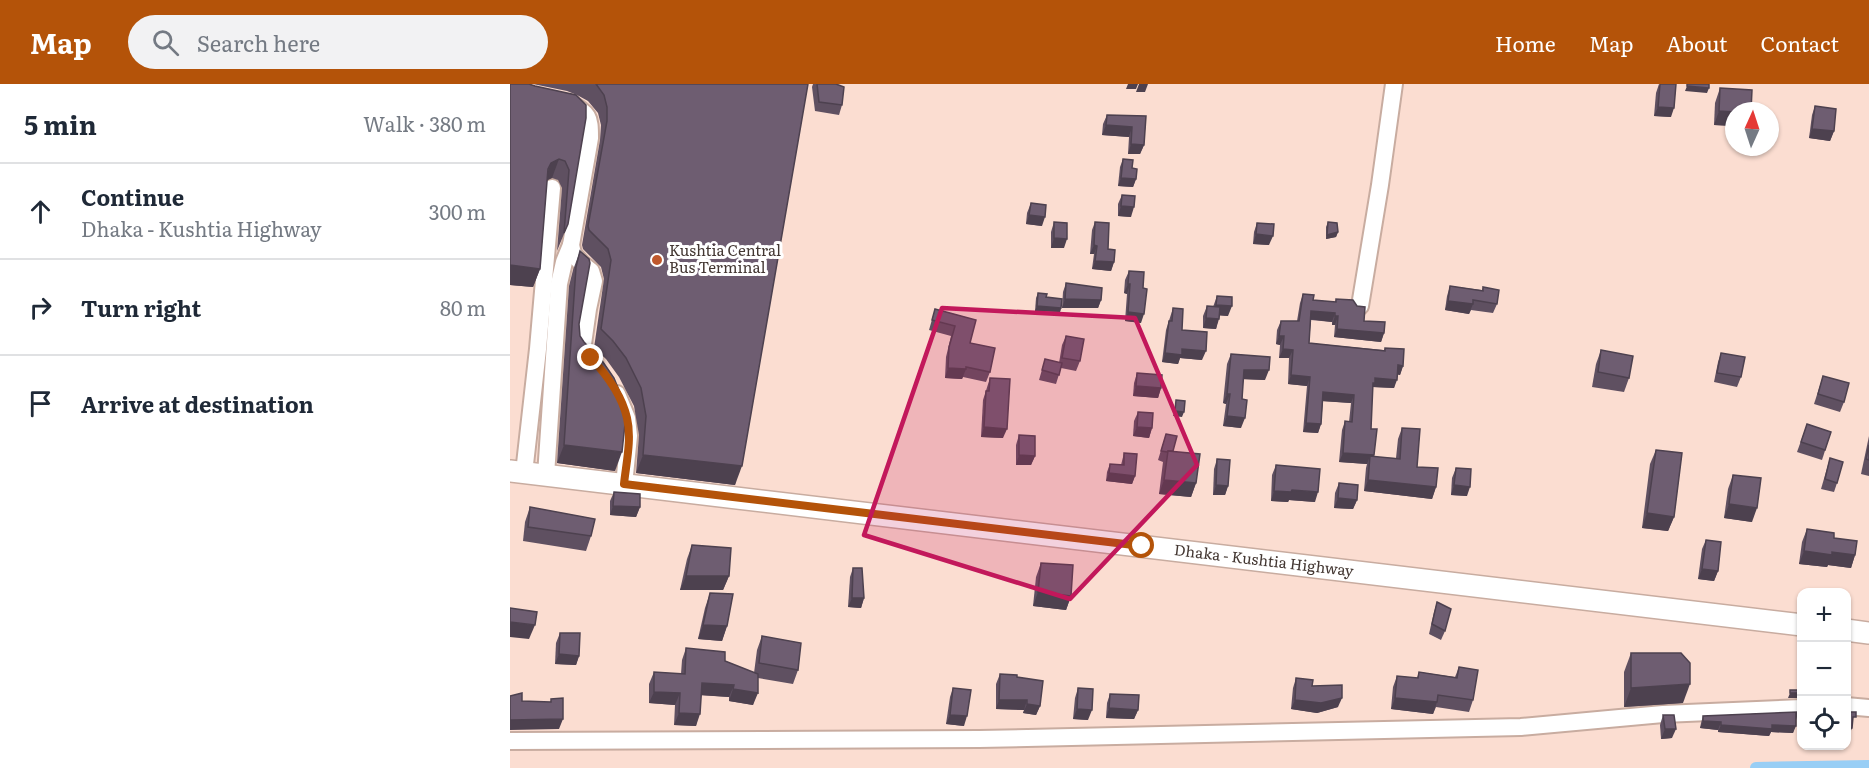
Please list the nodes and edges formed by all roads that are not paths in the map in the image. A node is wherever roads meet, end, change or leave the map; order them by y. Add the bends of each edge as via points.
1 (1394, 84) edge
2 (555, 99) edge
3 (552, 189) dead end
4 (571, 245) junction
5 (1360, 306) edge
6 (600, 367) edge
7 (611, 381) edge
8 (517, 472) edge
9 (546, 476) junction
10 (624, 484) junction
11 (1797, 624) edge
12 (1851, 631) edge
13 (1869, 633) edge
14 (1851, 706) edge
15 (1797, 708) edge
16 (1869, 708) edge
17 (510, 741) edge

1 - 5 street
2 - 4 street via 582,110 590,120
3 - 8 street via 538,349
4 - 6 street via 573,254 591,271 594,281 583,344 584,353
4 - 9 street via 559,284
7 - 10 street via 627,418
8 - 9 main road, Dhaka - Kushtia Highway
9 - 10 main road, Dhaka - Kushtia Highway
10 - 11 main road, Dhaka - Kushtia Highway
12 - 13 main road
14 - 16 street
15 - 17 street via 1664,714 1521,727 979,739

